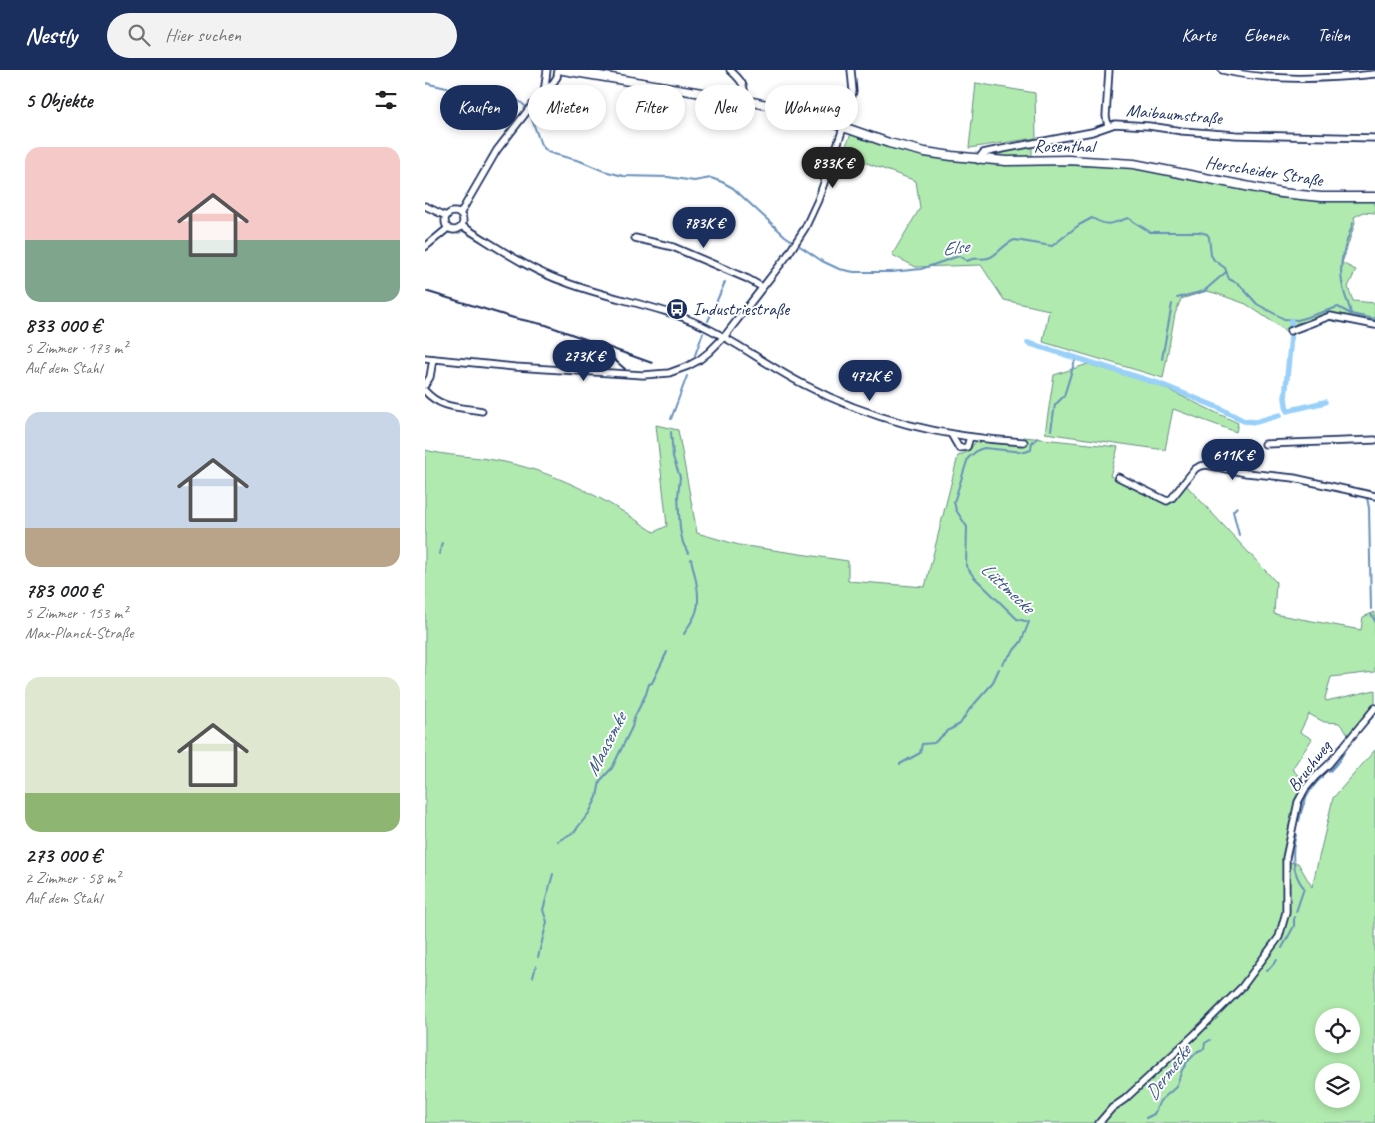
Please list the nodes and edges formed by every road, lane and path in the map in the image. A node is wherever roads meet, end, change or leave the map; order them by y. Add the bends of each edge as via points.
1 (547, 70) edge
2 (558, 70) edge
3 (563, 70) edge
4 (730, 70) edge
5 (851, 70) edge
6 (1109, 70) edge
7 (1222, 70) edge
8 (1375, 74) edge
9 (545, 85) edge
10 (550, 85) edge
11 (744, 85) edge
12 (852, 85) edge
13 (695, 92) edge
14 (528, 112) edge
15 (1108, 126) junction
16 (842, 130) edge
17 (852, 130) edge
18 (1375, 138) edge
19 (978, 160) junction
20 (1149, 166) joint
21 (1375, 197) edge
22 (425, 206) edge
23 (460, 214) junction
24 (446, 216) junction
25 (462, 226) junction
26 (448, 228) junction
27 (635, 238) dead end
28 (425, 247) edge
29 (762, 287) junction
30 (1375, 325) edge
31 (1289, 331) dead end
32 (724, 337) junction
33 (425, 358) edge
34 (433, 359) junction
35 (425, 385) edge
36 (425, 391) edge
37 (482, 411) dead end
38 (951, 434) junction
39 (970, 437) junction
40 (1375, 440) edge
41 (1024, 442) dead end
42 (1265, 444) dead end
43 (1118, 477) dead end
44 (1375, 496) edge
45 (1375, 708) edge
46 (1099, 1123) edge

1 - 9 street
2 - 10 street
3 - 13 main road, Rosenthal
4 - 11 street
5 - 12 street
6 - 15 street
7 - 8 street via 1305,78
14 - 23 street via 497,150
15 - 18 street, Maibaumstraße via 1141,125 1244,135
15 - 19 street, Maibaumstraße via 983,153
16 - 29 street via 805,228
17 - 19 main road, Rosenthal via 909,148
19 - 20 main road, Rosenthal via 1068,160
20 - 21 main road, Herscheider Straße via 1281,193
22 - 24 street
23 - 24 street via 453,212
23 - 25 street via 464,220
24 - 26 street
25 - 26 street via 454,230
25 - 32 street via 546,275 585,290 675,314
26 - 28 street
27 - 29 street via 673,247
29 - 32 street
30 - 31 street via 1331,316
32 - 34 street via 688,366 656,374 612,374
32 - 38 street via 817,392 866,412
33 - 34 street
34 - 35 street
36 - 37 street via 443,405
38 - 39 street
38 - 39 street via 963,449
39 - 41 street
40 - 42 street
43 - 44 street via 1167,501 1195,469 1207,465 1309,481
45 - 46 street, Bruchweg via 1301,795 1288,841 1285,912 1279,937 1242,987

